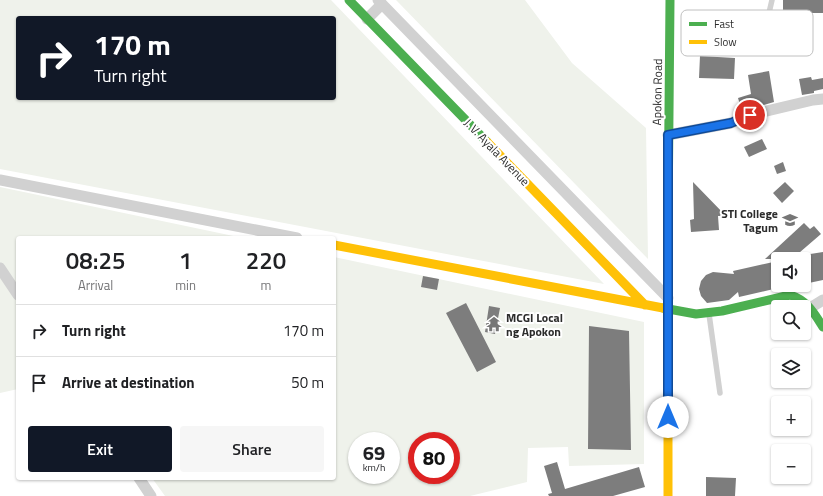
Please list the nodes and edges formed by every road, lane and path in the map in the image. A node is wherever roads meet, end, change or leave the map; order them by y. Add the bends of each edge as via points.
1 (349, 0) edge
2 (670, 0) edge
3 (772, 0) edge
4 (380, 2) edge
5 (770, 10) edge
6 (367, 19) junction
7 (823, 99) edge
8 (668, 135) junction
9 (0, 180) edge
10 (287, 236) edge
11 (336, 245) edge
12 (0, 268) edge
13 (16, 292) edge
14 (803, 300) edge
15 (823, 300) edge
16 (668, 304) junction
17 (645, 305) junction
18 (811, 307) edge
19 (811, 309) edge
20 (709, 313) junction
21 (823, 327) edge
22 (720, 393) dead end
23 (140, 480) edge
24 (151, 496) edge
25 (668, 496) edge

1 - 6 main road, J. V. Ayala Avenue
2 - 8 main road, Apokon Road
3 - 5 lane
4 - 6 street
4 - 16 street, J. V. Ayala Avenue
6 - 17 main road, J. V. Ayala Avenue
7 - 8 street via 750,115 731,123
8 - 16 main road, Apokon Road
9 - 10 street
11 - 17 main road
12 - 13 street
14 - 20 main road via 790,296
15 - 18 street
16 - 17 main road
16 - 20 main road via 696,314
16 - 25 main road, Apokon Road
19 - 21 main road
20 - 22 lane
23 - 24 street

